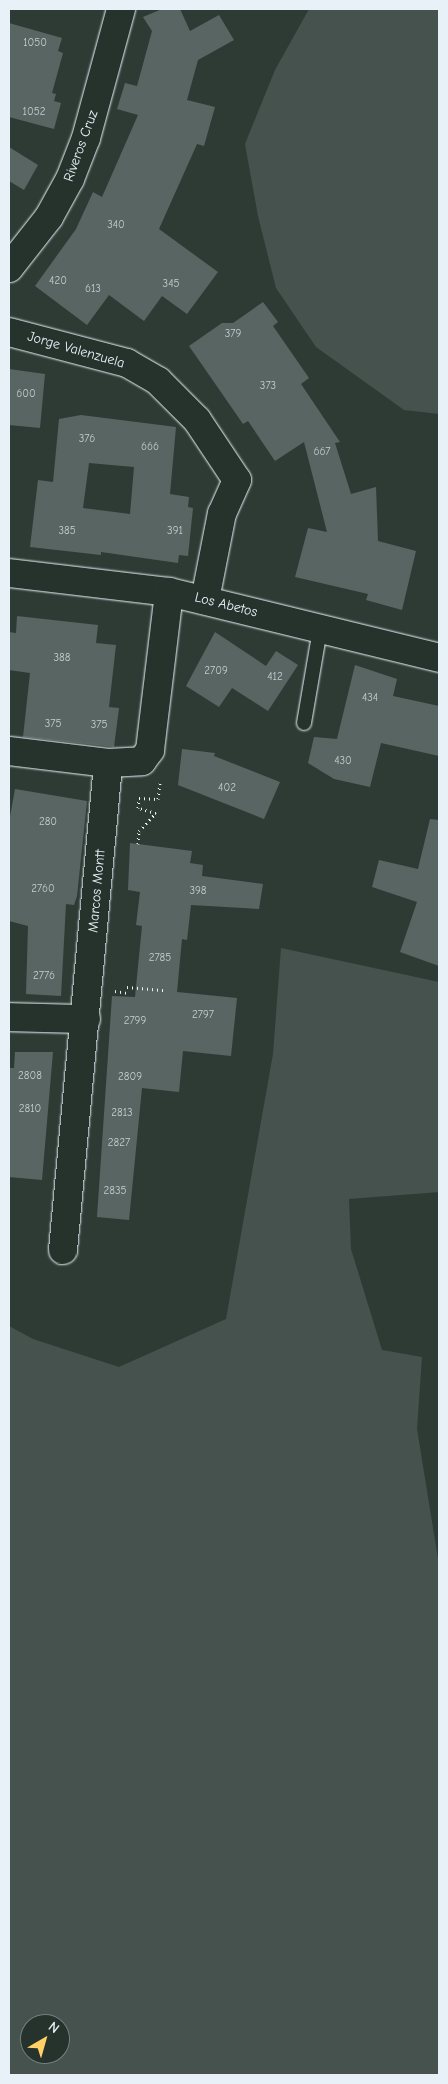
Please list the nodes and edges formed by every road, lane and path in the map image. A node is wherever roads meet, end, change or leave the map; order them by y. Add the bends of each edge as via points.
1 (121, 9) edge
2 (9, 268) edge
3 (9, 332) edge
4 (9, 573) edge
5 (169, 592) junction
6 (206, 600) junction
7 (320, 629) junction
8 (439, 658) edge
9 (304, 723) dead end
10 (9, 751) edge
11 (142, 760) junction
12 (108, 763) junction
13 (138, 844) dead end
14 (127, 987) dead end
15 (165, 990) dead end
16 (9, 1017) edge
17 (86, 1019) junction
18 (63, 1250) dead end

1 - 2 street, Riveros Cruz via 86,138 70,179 50,217
3 - 6 street, Jorge Valenzuela via 127,363 158,381 197,420 237,480 222,514
4 - 5 street, Los Abetos
5 - 6 street, Los Abetos
5 - 11 street via 150,750
6 - 7 street, Los Abetos
7 - 8 street, Los Abetos
7 - 9 lane
10 - 12 street
11 - 12 street
11 - 13 path via 160,778 158,799 139,798 138,808 156,814 139,831
12 - 17 street, Marcos Montt
14 - 15 path
16 - 17 street
17 - 18 street, Marcos Montt

